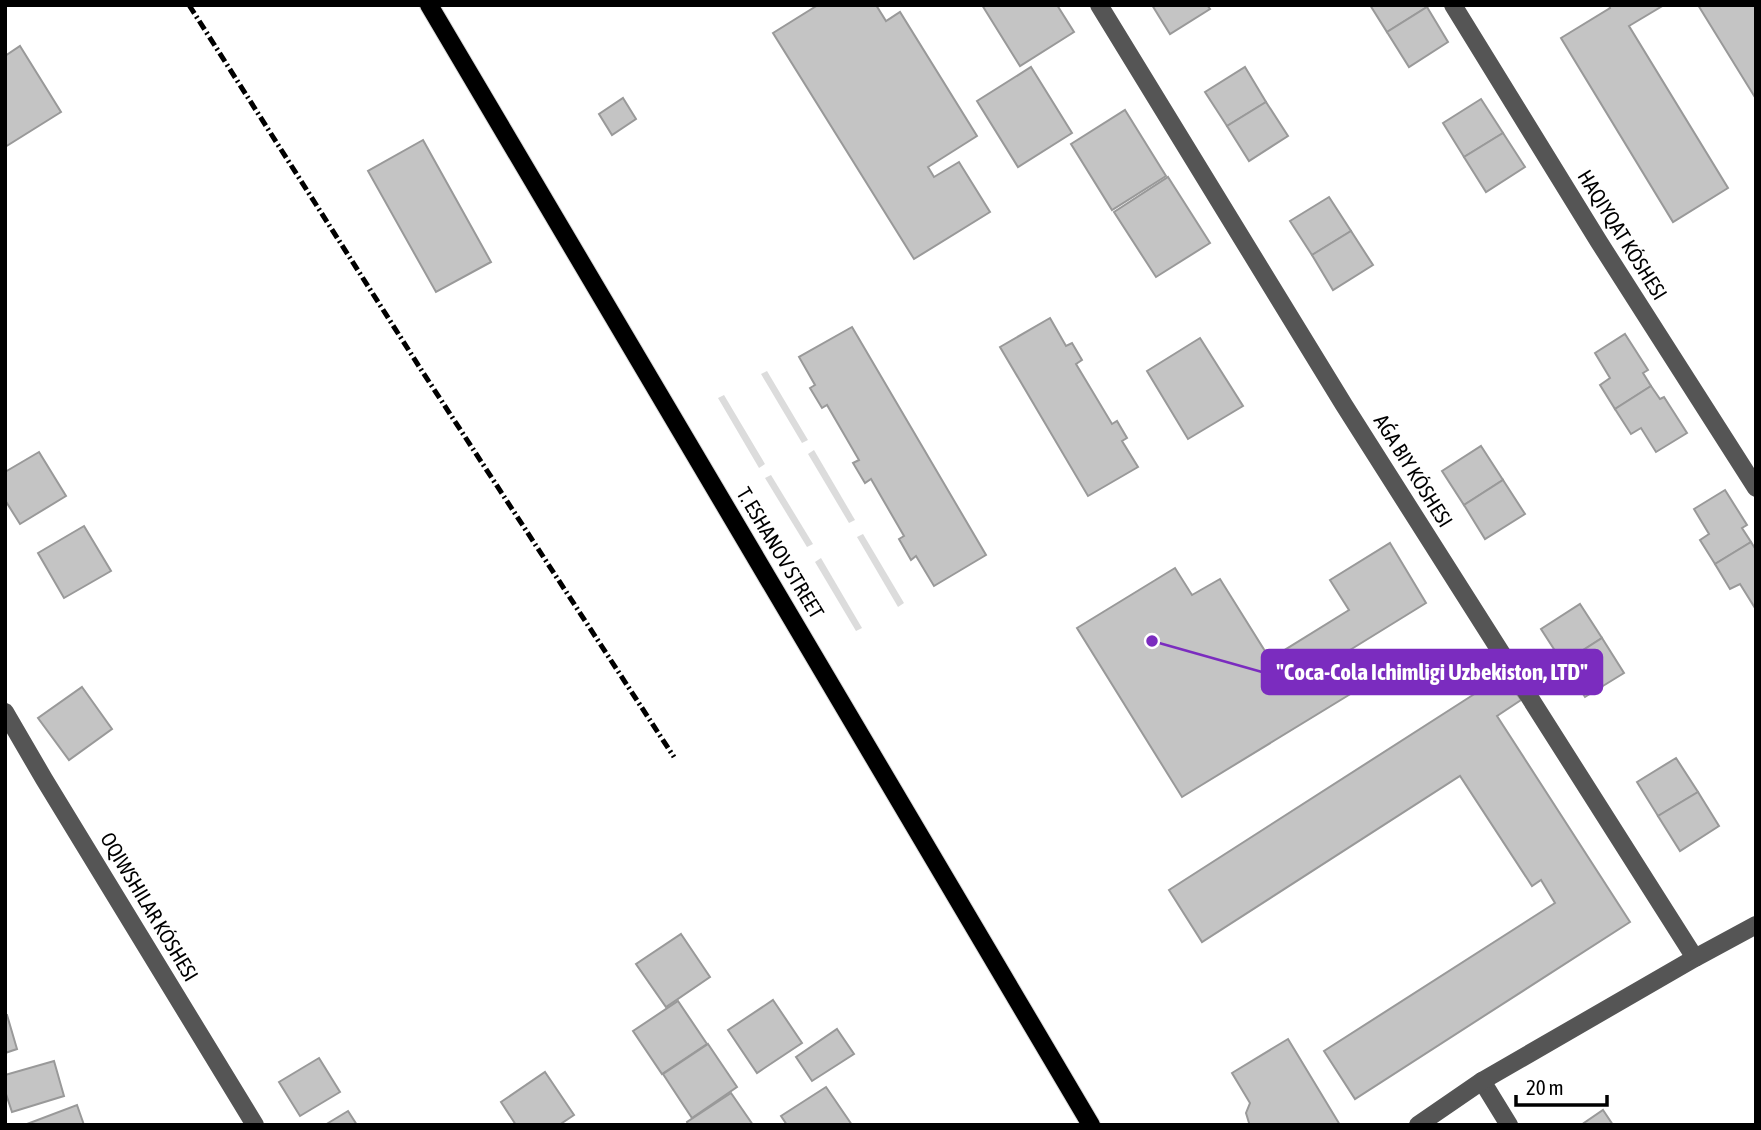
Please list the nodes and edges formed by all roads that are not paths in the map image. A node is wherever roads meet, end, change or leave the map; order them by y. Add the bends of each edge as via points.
1 (429, 5) edge
2 (1099, 5) edge
3 (1453, 5) edge
4 (1756, 488) edge
5 (5, 712) edge
6 (1756, 925) edge
7 (1695, 958) junction
8 (1482, 1081) junction
9 (255, 1125) edge
10 (1091, 1125) edge
11 (1418, 1125) edge
12 (1509, 1125) edge

1 - 10 main road, T. ESHANOV STREET
2 - 7 street, AǴA BIY KÓSHESI via 1344,405
3 - 4 street
5 - 9 street
6 - 7 street
7 - 8 street
8 - 11 street
8 - 12 street

